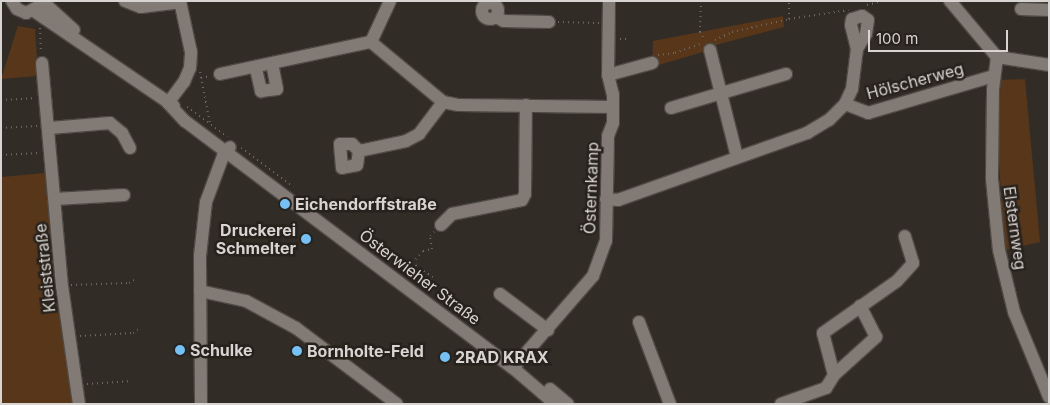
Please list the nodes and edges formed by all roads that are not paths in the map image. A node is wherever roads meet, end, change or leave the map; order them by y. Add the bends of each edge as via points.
1 (12, 1) edge
2 (125, 1) edge
3 (390, 1) edge
4 (609, 1) edge
5 (950, 1) edge
6 (180, 2) edge
7 (486, 3) edge
8 (39, 4) edge
9 (1021, 9) dead end
10 (1049, 10) edge
11 (850, 14) road end
12 (549, 22) road end
13 (371, 42) junction
14 (708, 46) road end
15 (997, 57) junction
16 (652, 63) road end
17 (42, 64) road end
18 (272, 64) junction
19 (1049, 65) edge
20 (256, 69) junction
21 (220, 74) dead end
22 (786, 74) dead end
23 (608, 75) junction
24 (994, 76) junction
25 (721, 93) junction
26 (171, 100) junction
27 (443, 102) junction
28 (845, 104) junction
29 (526, 105) junction
30 (613, 107) junction
31 (671, 108) dead end
32 (45, 124) junction
33 (130, 148) dead end
34 (359, 151) dead end
35 (233, 153) junction
36 (737, 157) junction
37 (124, 195) dead end
38 (55, 199) junction
39 (606, 199) junction
40 (441, 225) road end
41 (905, 236) dead end
42 (200, 291) junction
43 (500, 294) dead end
44 (860, 306) junction
45 (639, 322) dead end
46 (548, 330) junction
47 (513, 368) junction
48 (834, 375) junction
49 (1049, 396) edge
50 (79, 404) edge
51 (201, 404) edge
52 (397, 404) edge
53 (555, 404) edge
54 (568, 404) edge
55 (670, 404) edge
56 (781, 404) edge

1 - 8 street via 21,12
2 - 6 street via 141,7
3 - 13 street
4 - 23 street, Östernkamp
5 - 15 street
6 - 26 street via 191,52 184,82
7 - 12 street via 482,9 490,20
8 - 26 street, Österwieher Straße via 102,55
9 - 10 street
11 - 28 street, Hölscherweg via 868,20 866,34 857,49 856,75
13 - 18 street
13 - 27 street
14 - 25 street
15 - 19 street
15 - 24 street, Elsternweg
16 - 23 street
17 - 32 street, Kleiststraße
18 - 20 street
18 - 20 street via 277,89 261,91
20 - 21 street
22 - 25 street
23 - 30 street, Östernkamp
24 - 28 street, Hölscherweg via 868,113
24 - 49 street, Elsternweg via 992,179 999,250 1014,312
25 - 31 street
25 - 36 street
26 - 35 street, Österwieher Straße
27 - 29 street
27 - 34 street via 419,134 406,141
28 - 36 street, Hölscherweg via 829,120 807,133
29 - 30 street
29 - 40 street via 525,194 522,200 452,214
30 - 39 street, Östernkamp via 608,136
32 - 33 street via 110,123 122,133
32 - 38 street, Kleiststraße
35 - 42 street via 206,202
35 - 47 street, Österwieher Straße via 294,196 307,212
36 - 39 street, Hölscherweg via 618,200
37 - 38 street
38 - 50 street, Kleiststraße via 62,286
39 - 46 street, Östernkamp via 606,241 601,258 593,276
41 - 44 street via 913,263 897,281
42 - 51 street
42 - 52 street via 246,301 296,328
43 - 46 street
44 - 48 street via 823,333
44 - 48 street via 876,337
45 - 55 street
46 - 47 street, Östernkamp
47 - 53 street, Österwieher Straße
47 - 54 street, Österwieher Straße via 534,377
48 - 56 street via 826,388

